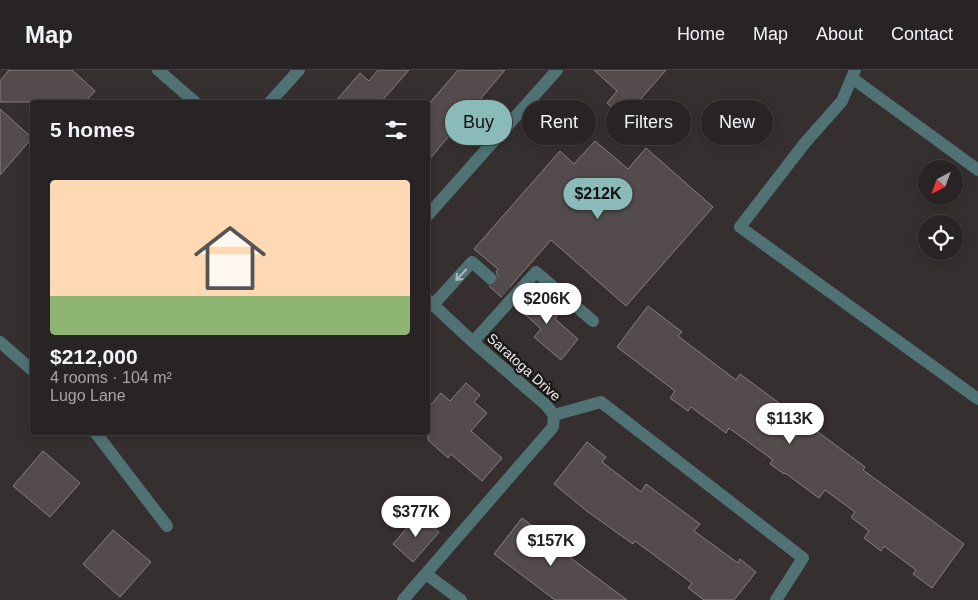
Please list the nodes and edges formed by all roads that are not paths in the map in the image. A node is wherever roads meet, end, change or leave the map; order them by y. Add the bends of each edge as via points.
1 (158, 70) edge
2 (299, 70) edge
3 (557, 70) edge
4 (854, 74) edge
5 (193, 100) edge
6 (272, 100) edge
7 (978, 170) edge
8 (430, 213) edge
9 (490, 278) tunnel mouth
10 (430, 303) edge
11 (593, 321) dead end
12 (0, 342) edge
13 (473, 342) junction
14 (30, 368) edge
15 (978, 400) edge
16 (554, 414) junction
17 (97, 435) edge
18 (167, 526) dead end
19 (426, 574) junction
20 (403, 600) edge
21 (461, 600) edge
22 (776, 600) edge

1 - 5 street
2 - 6 street
3 - 8 street
4 - 7 street
4 - 15 street via 842,101 740,227
9 -> 10 street via 472,262
10 - 13 street, Saratoga Drive
11 - 13 street via 536,272 509,295
12 - 14 street
13 - 16 street, Saratoga Drive
16 - 19 street, Saratoga Drive via 553,427
16 - 22 street via 600,402 802,558
17 - 18 street
19 - 20 street, Saratoga Drive
19 - 21 street

